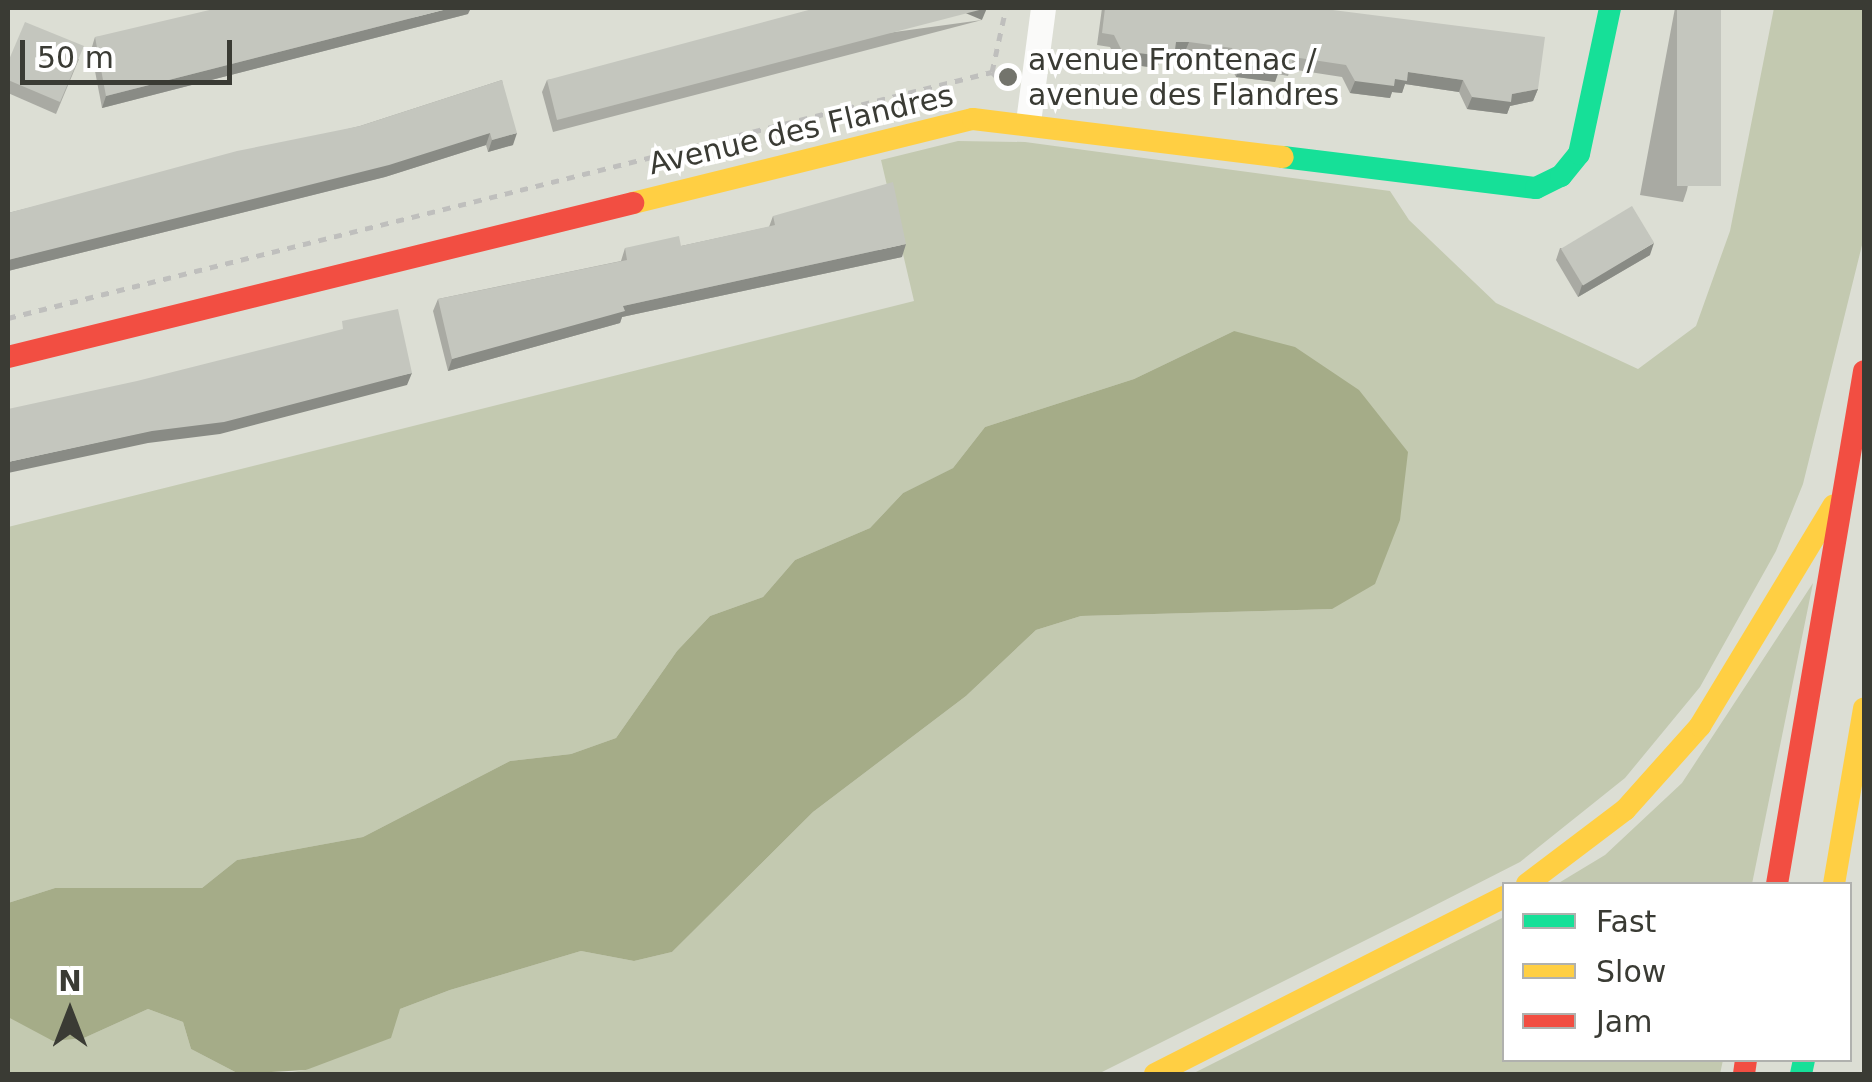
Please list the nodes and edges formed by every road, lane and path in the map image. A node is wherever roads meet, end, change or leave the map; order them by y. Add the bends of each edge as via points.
1 (1006, 8) edge
2 (1043, 8) edge
3 (1610, 8) edge
4 (992, 72) junction
5 (1000, 80) dead end
6 (1028, 122) junction
7 (8, 318) edge
8 (8, 357) edge
9 (1864, 371) edge
10 (1844, 490) junction
11 (1864, 709) edge
12 (1530, 882) edge
13 (1776, 882) edge
14 (1834, 882) edge
15 (1502, 898) edge
16 (1155, 1074) edge

1 - 4 path
2 - 6 street
3 - 6 main road, Avenue des Flandres via 1579,154 1561,176 1536,188
4 - 5 path
4 - 7 path, Avenue des Flandres
6 - 8 main road, Avenue des Flandres via 989,118 934,126
9 - 10 main road
10 - 12 main road via 1700,726 1626,810
10 - 13 main road
11 - 14 main road
15 - 16 main road

